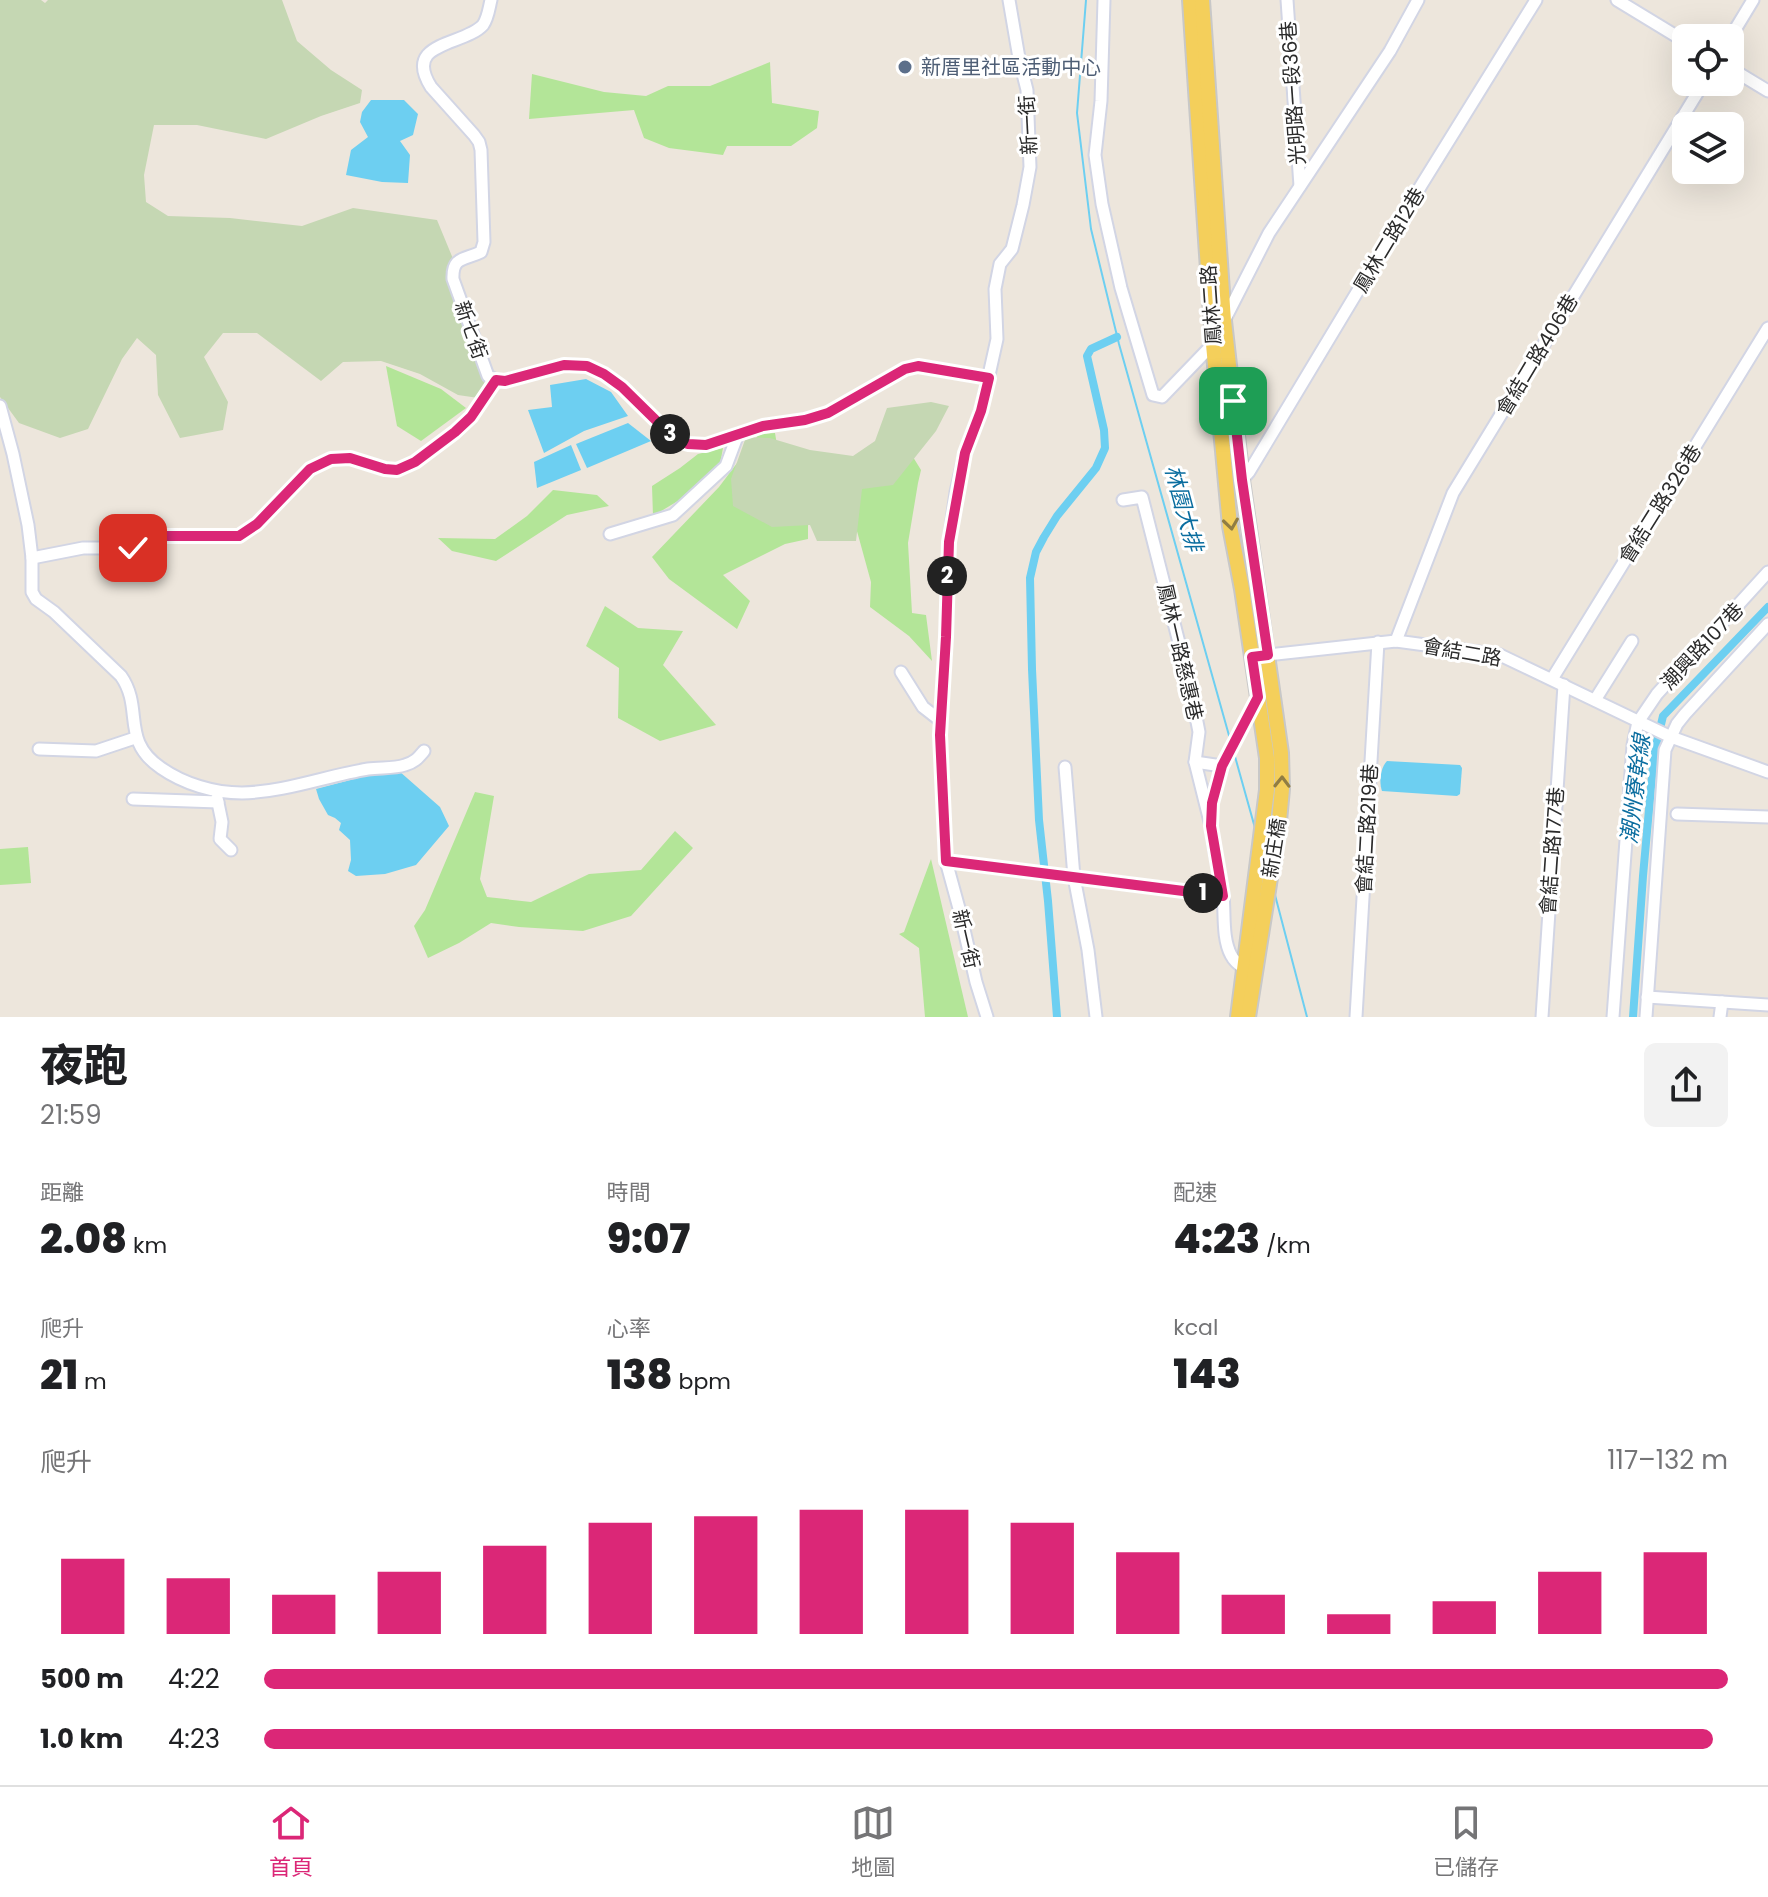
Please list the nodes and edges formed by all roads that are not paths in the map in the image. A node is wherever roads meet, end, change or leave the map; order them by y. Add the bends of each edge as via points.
1 (491, 0) edge
2 (1009, 0) edge
3 (1104, 0) edge
4 (1190, 0) edge
5 (1202, 0) edge
6 (1287, 0) edge
7 (1418, 0) edge
8 (1536, 0) edge
9 (1617, 0) edge
10 (1753, 0) edge
11 (1738, 24) edge
12 (1672, 33) edge
13 (1744, 76) edge
14 (1768, 91) edge
15 (1695, 96) edge
16 (1300, 186) junction
17 (1224, 321) junction
18 (1768, 328) edge
19 (1213, 344) junction
20 (989, 378) junction
21 (496, 380) junction
22 (0, 406) edge
23 (738, 434) junction
24 (1242, 480) junction
25 (1123, 500) dead end
26 (610, 534) dead end
27 (32, 558) junction
28 (1768, 572) edge
29 (1768, 624) edge
30 (1396, 641) junction
31 (1632, 641) dead end
32 (1378, 642) junction
33 (1268, 655) junction
34 (1252, 657) junction
35 (901, 672) dead end
36 (1552, 679) junction
37 (1564, 685) junction
38 (1258, 697) junction
39 (1595, 700) junction
40 (941, 721) junction
41 (1641, 723) junction
42 (1270, 728) junction
43 (1670, 736) junction
44 (135, 738) junction
45 (39, 749) dead end
46 (424, 751) dead end
47 (1195, 762) junction
48 (1222, 766) junction
49 (1065, 767) dead end
50 (1768, 772) edge
51 (215, 790) junction
52 (133, 799) dead end
53 (218, 802) junction
54 (1677, 814) dead end
55 (1768, 817) edge
56 (1211, 826) junction
57 (231, 850) dead end
58 (946, 861) junction
59 (1074, 877) junction
60 (1223, 896) junction
61 (1250, 969) junction
62 (1647, 997) junction
63 (1722, 1002) junction
64 (1768, 1005) edge
65 (987, 1017) edge
66 (1096, 1017) edge
67 (1238, 1017) edge
68 (1248, 1017) edge
69 (1356, 1017) edge
70 (1542, 1017) edge
71 (1613, 1017) edge
72 (1646, 1017) edge
73 (1720, 1017) edge

1 - 21 street, 新七街 via 483,25 433,49 425,71 431,87 481,150 483,248 460,259 453,279 484,369
2 - 20 street, 新一街 via 1027,90 1030,167 1012,249 1000,264 995,289 997,339
3 - 19 street via 1095,155 1121,288 1153,395 1162,397
4 - 19 main road, 鳳林二路
5 - 17 main road, 鳳林二路
6 - 16 street, 光明路一段36巷
7 - 16 street
8 - 24 street, 鳳林二路12巷
9 - 12 street
10 - 11 street
13 - 14 street
15 - 30 street, 會結二路406巷 via 1453,493
16 - 17 street
17 - 24 main road, 鳳林二路
18 - 36 street, 會結二路326巷
19 -> 34 main road, 鳳林二路 via 1230,526
20 - 23 street, 新七街 via 918,366 828,413
20 - 40 street, 新一街 via 965,453 949,542
21 - 23 street, 新七街 via 564,365 587,366 622,387 676,440 706,445
21 - 27 street via 471,417 415,462 397,470 350,458 331,459 310,469 239,536 164,536 133,548 83,548
22 - 27 street
23 - 26 street via 726,466 673,515
24 - 33 main road, 鳳林二路
25 - 47 street, 鳳林一路慈惠巷 via 1142,497 1190,686 1199,732
27 - 44 street via 36,599 128,686
28 - 41 street, 潮興路107巷 via 1657,694
29 - 43 street
30 - 32 street, 會結二路
30 - 36 street, 會結二路 via 1500,655
31 - 39 street
32 - 33 street, 會結二路
32 - 69 street, 會結二路219巷
33 - 34 street, 會結二路
33 - 42 main road, 鳳林二路
34 - 38 main road, 鳳林二路
35 - 40 street via 923,707
36 - 37 street, 會結二路
37 - 39 street, 會結二路
37 - 70 street, 會結二路177巷
38 - 42 main road, 鳳林二路
38 - 48 street
39 - 41 street, 會結二路
40 - 58 street, 新一街
41 - 43 street, 會結二路
41 - 71 street via 1633,745
42 - 61 main road, 新庄橋 via 1281,753 1282,789
43 - 50 street
43 - 62 street
44 - 45 street via 96,751
44 - 51 street via 161,768
46 - 51 street via 403,766 241,793
47 - 48 street
47 - 56 street, 鳳林一路慈惠巷
48 - 56 street
49 - 59 street
51 - 53 street
52 - 53 street
53 - 57 street via 220,839
54 - 55 street
56 - 60 street
58 - 59 street
58 - 65 street, 新一街
59 - 60 street
59 - 66 street
60 - 61 street via 1231,955
61 - 67 main road
61 - 68 main road
62 - 63 street
62 - 72 street
63 - 64 street
63 - 73 street

